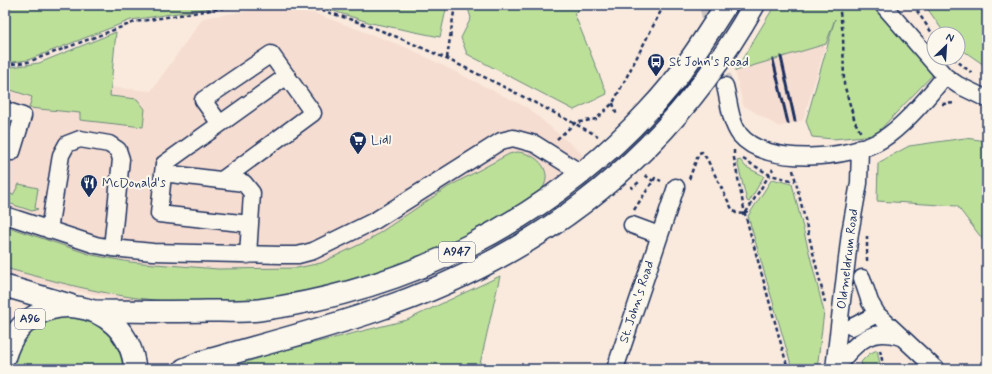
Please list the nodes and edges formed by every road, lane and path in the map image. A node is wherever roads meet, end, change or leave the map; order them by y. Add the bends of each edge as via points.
1 (243, 5) edge
2 (287, 5) edge
3 (455, 5) edge
4 (664, 5) edge
5 (726, 5) edge
6 (754, 5) edge
7 (840, 5) edge
8 (883, 5) edge
9 (913, 5) edge
10 (927, 26) edge
11 (447, 58) junction
12 (5, 65) edge
13 (964, 66) edge
14 (287, 76) junction
15 (945, 76) junction
16 (725, 86) tunnel mouth
17 (980, 96) edge
18 (941, 104) dead end
19 (5, 110) edge
20 (220, 124) junction
21 (574, 124) junction
22 (736, 128) junction
23 (864, 147) junction
24 (5, 150) edge
25 (544, 150) junction
26 (734, 151) junction
27 (163, 173) junction
28 (581, 173) junction
29 (770, 175) junction
30 (222, 180) junction
31 (653, 181) dead end
32 (627, 182) dead end
33 (676, 187) dead end
34 (745, 214) junction
35 (5, 216) edge
36 (250, 224) junction
37 (632, 225) dead end
38 (867, 229) dead end
39 (49, 230) junction
40 (659, 235) junction
41 (112, 248) junction
42 (248, 255) junction
43 (867, 260) dead end
44 (862, 278) dead end
45 (5, 286) edge
46 (826, 304) dead end
47 (72, 306) junction
48 (95, 311) junction
49 (877, 314) junction
50 (852, 327) dead end
51 (904, 339) junction
52 (5, 356) edge
53 (135, 369) edge
54 (184, 369) edge
55 (615, 369) edge
56 (788, 369) edge
57 (835, 369) edge
58 (936, 369) edge

1 - 12 path via 136,22 28,62
2 - 11 path via 307,7 370,26
3 - 11 path
4 - 21 path via 613,103 596,118
5 - 28 main road, A947 via 709,33 650,110
6 - 54 main road, A947 via 714,70 644,152 576,208 519,247 492,263 377,311
7 - 23 path via 844,34 844,84
8 - 15 street
9 - 10 path
11 - 21 path
13 - 17 path via 979,77
14 - 20 street
14 - 20 street via 271,54 203,100
14 - 30 street via 313,113
15 - 17 street
15 - 23 street via 885,138
16 - 22 street
17 - 18 path via 968,105
19 - 24 street via 23,116 12,152
20 - 27 street via 164,164
21 - 25 path
22 - 23 street via 746,141 773,154 828,154
22 - 26 path
23 - 57 street, Oldmeldrum Road via 850,233
25 - 28 street
25 - 42 street via 525,140 513,138 501,141 376,220 325,246 298,255
26 - 29 path via 747,163
26 - 34 path
27 - 30 street
27 - 36 street via 159,214
28 - 48 main road, A947 via 535,208 480,241 427,266 349,292 257,310
29 - 34 path
29 - 46 path via 796,181
30 - 36 street via 244,183 252,193
31 - 32 path via 646,175 632,188
33 - 40 street, St. John's Road
34 - 56 path
35 - 39 street
36 - 42 street
37 - 40 street
38 - 43 path
39 - 41 street
39 - 41 street via 61,155 67,144 80,139 109,144 118,150 121,159
40 - 55 street, St. John's Road
41 - 42 street
44 - 49 street
45 - 47 main road, A96
47 - 48 main road, A96
47 - 52 main road, A96 via 56,307 41,312 27,321 16,332
48 - 53 main road, A96 via 111,321 123,334 132,350
49 - 50 street
49 - 51 street
51 - 57 street via 894,335 870,335 855,346
51 - 58 street

